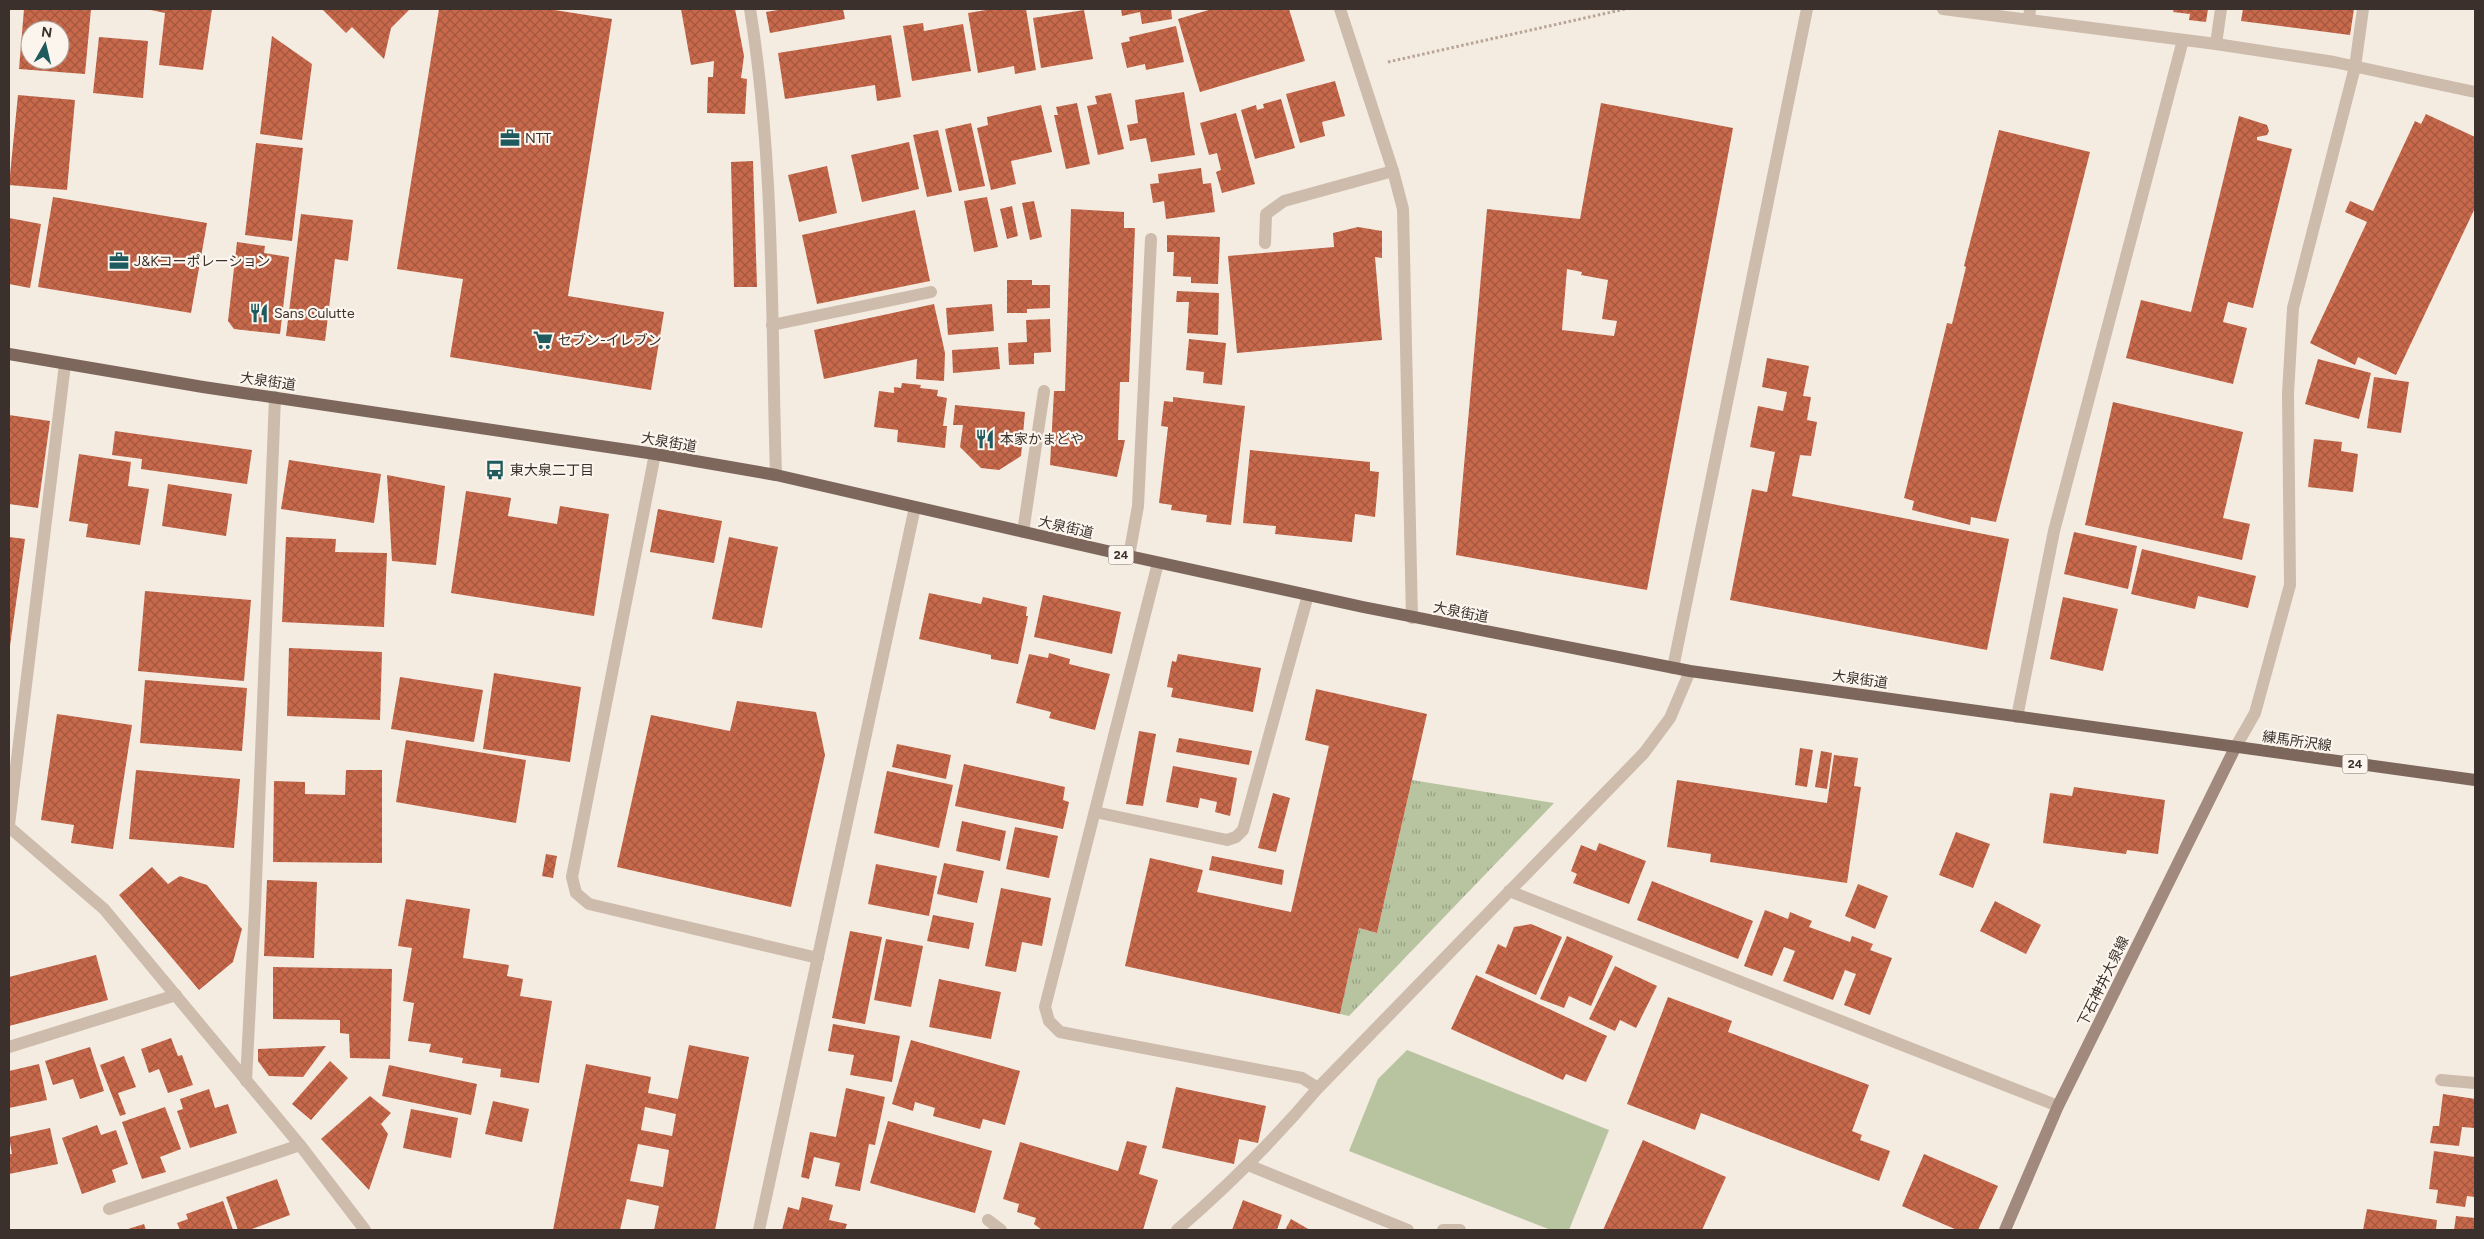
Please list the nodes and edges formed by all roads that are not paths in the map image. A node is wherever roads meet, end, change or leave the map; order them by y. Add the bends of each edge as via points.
1 (750, 9) edge
2 (1340, 9) edge
3 (1807, 9) edge
4 (1943, 9) edge
5 (2221, 9) edge
6 (2363, 9) edge
7 (2029, 14) edge
8 (2183, 40) junction
9 (2216, 44) junction
10 (2354, 67) junction
11 (2475, 92) edge
12 (1393, 171) junction
13 (1151, 239) dead end
14 (1265, 243) dead end
15 (931, 292) dead end
16 (772, 325) junction
17 (9, 354) edge
18 (65, 364) junction
19 (1044, 391) dead end
20 (275, 397) junction
21 (655, 454) junction
22 (776, 475) junction
23 (915, 507) junction
24 (1023, 532) junction
25 (1129, 556) junction
26 (1158, 563) junction
27 (1308, 595) junction
28 (1412, 618) junction
29 (1673, 668) junction
30 (1690, 671) junction
31 (2017, 717) junction
32 (2235, 748) junction
33 (2475, 779) edge
34 (1094, 812) junction
35 (9, 826) edge
36 (1509, 891) junction
37 (818, 958) junction
38 (176, 995) junction
39 (9, 1047) edge
40 (2441, 1080) dead end
41 (246, 1081) junction
42 (2475, 1083) edge
43 (1318, 1088) junction
44 (2058, 1106) junction
45 (300, 1145) junction
46 (1248, 1165) junction
47 (109, 1210) dead end
48 (988, 1220) dead end
49 (365, 1230) edge
50 (759, 1230) edge
51 (1001, 1230) edge
52 (1177, 1230) edge
53 (1408, 1230) edge
54 (1443, 1230) edge
55 (1460, 1230) edge
56 (2005, 1230) edge

1 - 16 street via 761,73 767,147
2 - 12 street
3 - 29 street
4 - 7 street
5 - 9 street
6 - 10 street
7 - 8 street
8 - 9 street
8 - 31 street via 2054,531
9 - 10 street
10 - 11 street
10 - 32 street via 2294,308 2288,393 2290,585 2256,713
12 - 14 street via 1284,201 1266,214
12 - 28 street via 1401,197 1405,229
13 - 25 street via 1138,506
15 - 16 street
16 - 22 street
17 - 18 main road, 大泉街道 / 24
18 - 20 main road, 大泉街道 / 24
18 - 35 street
19 - 24 street
20 - 21 main road, 大泉街道 / 24
20 - 41 street
21 - 22 main road, 大泉街道 / 24
21 - 37 street via 572,877 576,893 589,904
22 - 23 main road, 大泉街道 / 24
23 - 24 main road, 大泉街道 / 24
23 - 37 street
24 - 25 main road, 大泉街道 / 24
25 - 26 main road, 大泉街道 / 24
26 - 27 main road, 大泉街道 / 24
26 - 34 street
27 - 28 main road, 大泉街道 / 24
27 - 34 street via 1244,830 1236,838 1227,840
28 - 29 main road, 大泉街道 / 24
29 - 30 main road, 大泉街道 / 24
30 - 31 main road, 大泉街道 / 24
30 - 36 street via 1670,718 1644,753
31 - 32 main road, 大泉街道 / 24
32 - 33 main road, 練馬所沢線 / 24
32 - 44 main road, 下石神井大泉線
34 - 43 street via 1045,1007 1049,1021 1060,1032 1302,1078
35 - 38 street via 104,910
36 - 43 street
36 - 44 street
37 - 50 street
38 - 39 street
38 - 41 street
40 - 42 street
41 - 45 street
43 - 46 street
44 - 56 main road, 下石神井大泉線
45 - 47 street
45 - 49 street
46 - 52 street
46 - 53 street
48 - 51 street
54 - 55 street

